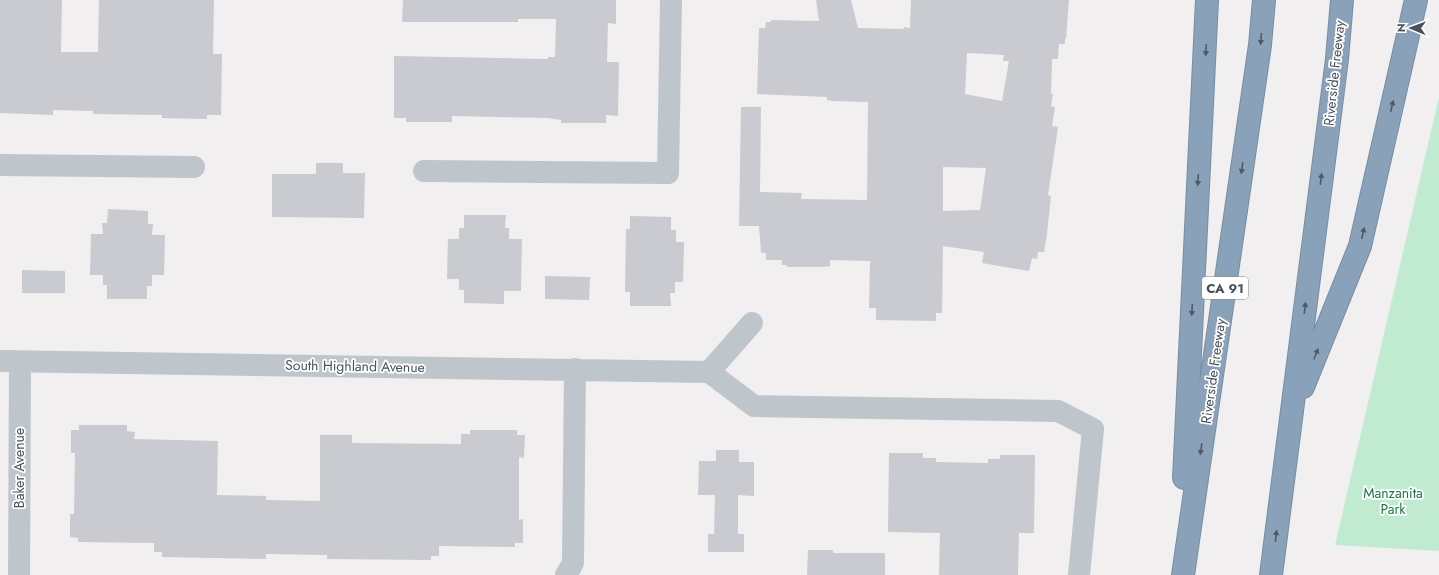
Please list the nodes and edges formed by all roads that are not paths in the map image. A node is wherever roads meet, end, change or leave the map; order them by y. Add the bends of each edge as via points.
1 (671, 0) edge
2 (1207, 0) edge
3 (1264, 0) edge
4 (1342, 0) edge
5 (1416, 0) edge
6 (0, 164) edge
7 (194, 167) dead end
8 (424, 171) dead end
9 (752, 323) dead end
10 (10, 362) edge
11 (575, 369) junction
12 (709, 372) junction
13 (1291, 416) junction
14 (19, 575) edge
15 (566, 575) edge
16 (1079, 575) edge
17 (1180, 575) edge
18 (1183, 575) edge
19 (1271, 575) edge

1 - 8 street via 668,173
2 -> 17 highway
3 -> 18 highway, Riverside Freeway / CA 91 via 1259,53
13 -> 4 highway, Riverside Freeway via 1337,59
13 -> 5 highway via 1360,246
6 - 7 street
9 - 12 street
10 - 11 street, South Highland Avenue
10 - 14 street, Baker Avenue
11 - 12 street, South Highland Avenue
11 - 15 street via 573,563
12 - 16 street via 754,406 1058,410 1093,429
19 -> 13 highway, Riverside Freeway

